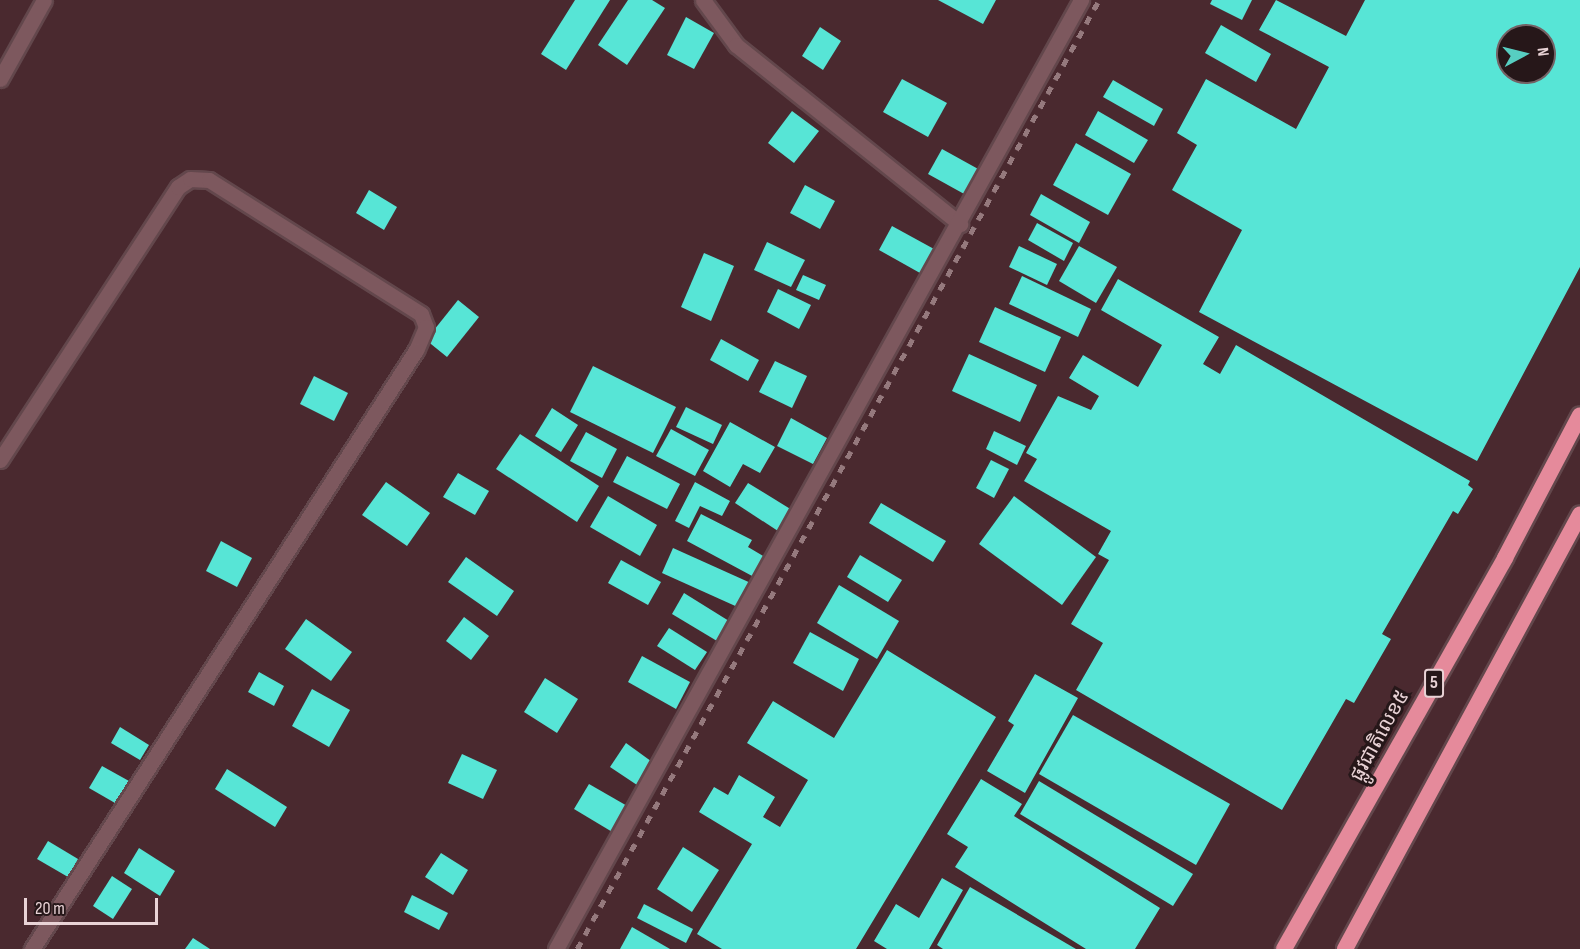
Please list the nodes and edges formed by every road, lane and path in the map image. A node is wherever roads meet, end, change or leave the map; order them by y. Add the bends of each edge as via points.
1 (44, 0) edge
2 (703, 0) edge
3 (1081, 0) edge
4 (0, 79) edge
5 (960, 224) junction
6 (1580, 415) edge
7 (0, 460) edge
8 (1580, 515) edge
9 (32, 949) edge
10 (556, 949) edge
11 (1284, 949) edge
12 (1345, 949) edge

1 - 4 street
2 - 5 street via 736,45
3 - 5 street
5 - 10 street
6 - 11 highway, ផ្លូវជាតិលេខ៥ / 5 via 1505,558
7 - 9 street via 178,187 190,179 209,180 219,186 421,314 426,327 416,350
8 - 12 highway

